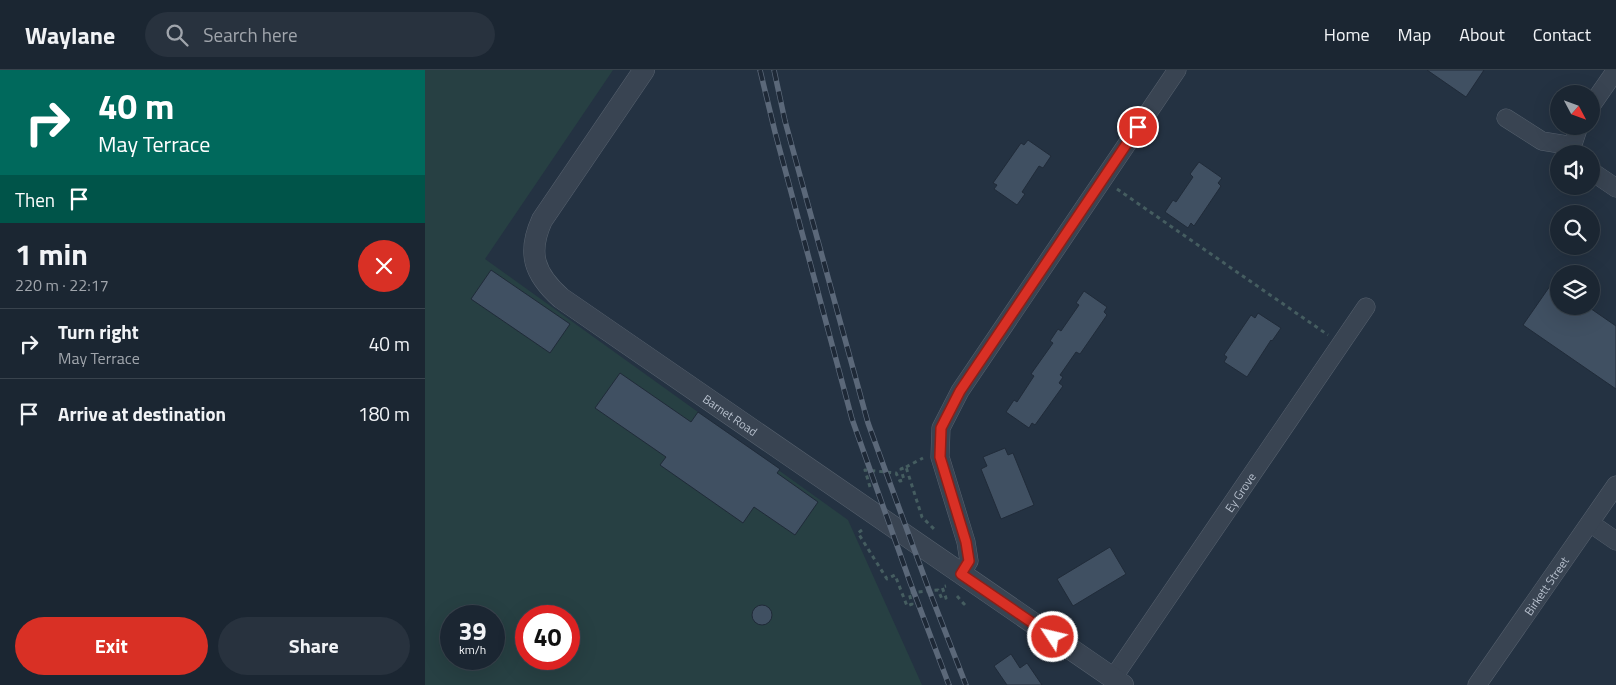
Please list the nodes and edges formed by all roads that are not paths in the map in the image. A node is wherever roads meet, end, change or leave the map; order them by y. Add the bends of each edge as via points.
1 (644, 70) edge
2 (1177, 70) edge
3 (1616, 70) edge
4 (1600, 93) edge
5 (1506, 118) dead end
6 (1556, 145) edge
7 (1600, 177) edge
8 (1616, 188) edge
9 (1366, 306) dead end
10 (1616, 485) edge
11 (1590, 523) junction
12 (1616, 541) edge
13 (969, 579) junction
14 (1118, 682) edge
15 (1479, 684) edge

1 - 13 street, Barnet Road via 541,220 533,247 539,273 561,298
2 - 13 street via 960,391 941,428 940,457 966,542
3 - 4 street
5 - 6 street via 1542,141
7 - 8 street
9 - 14 street, Ey Grove
10 - 11 street, Birkett Street
11 - 12 street
11 - 15 street, Birkett Street
13 - 14 street, Barnet Road

